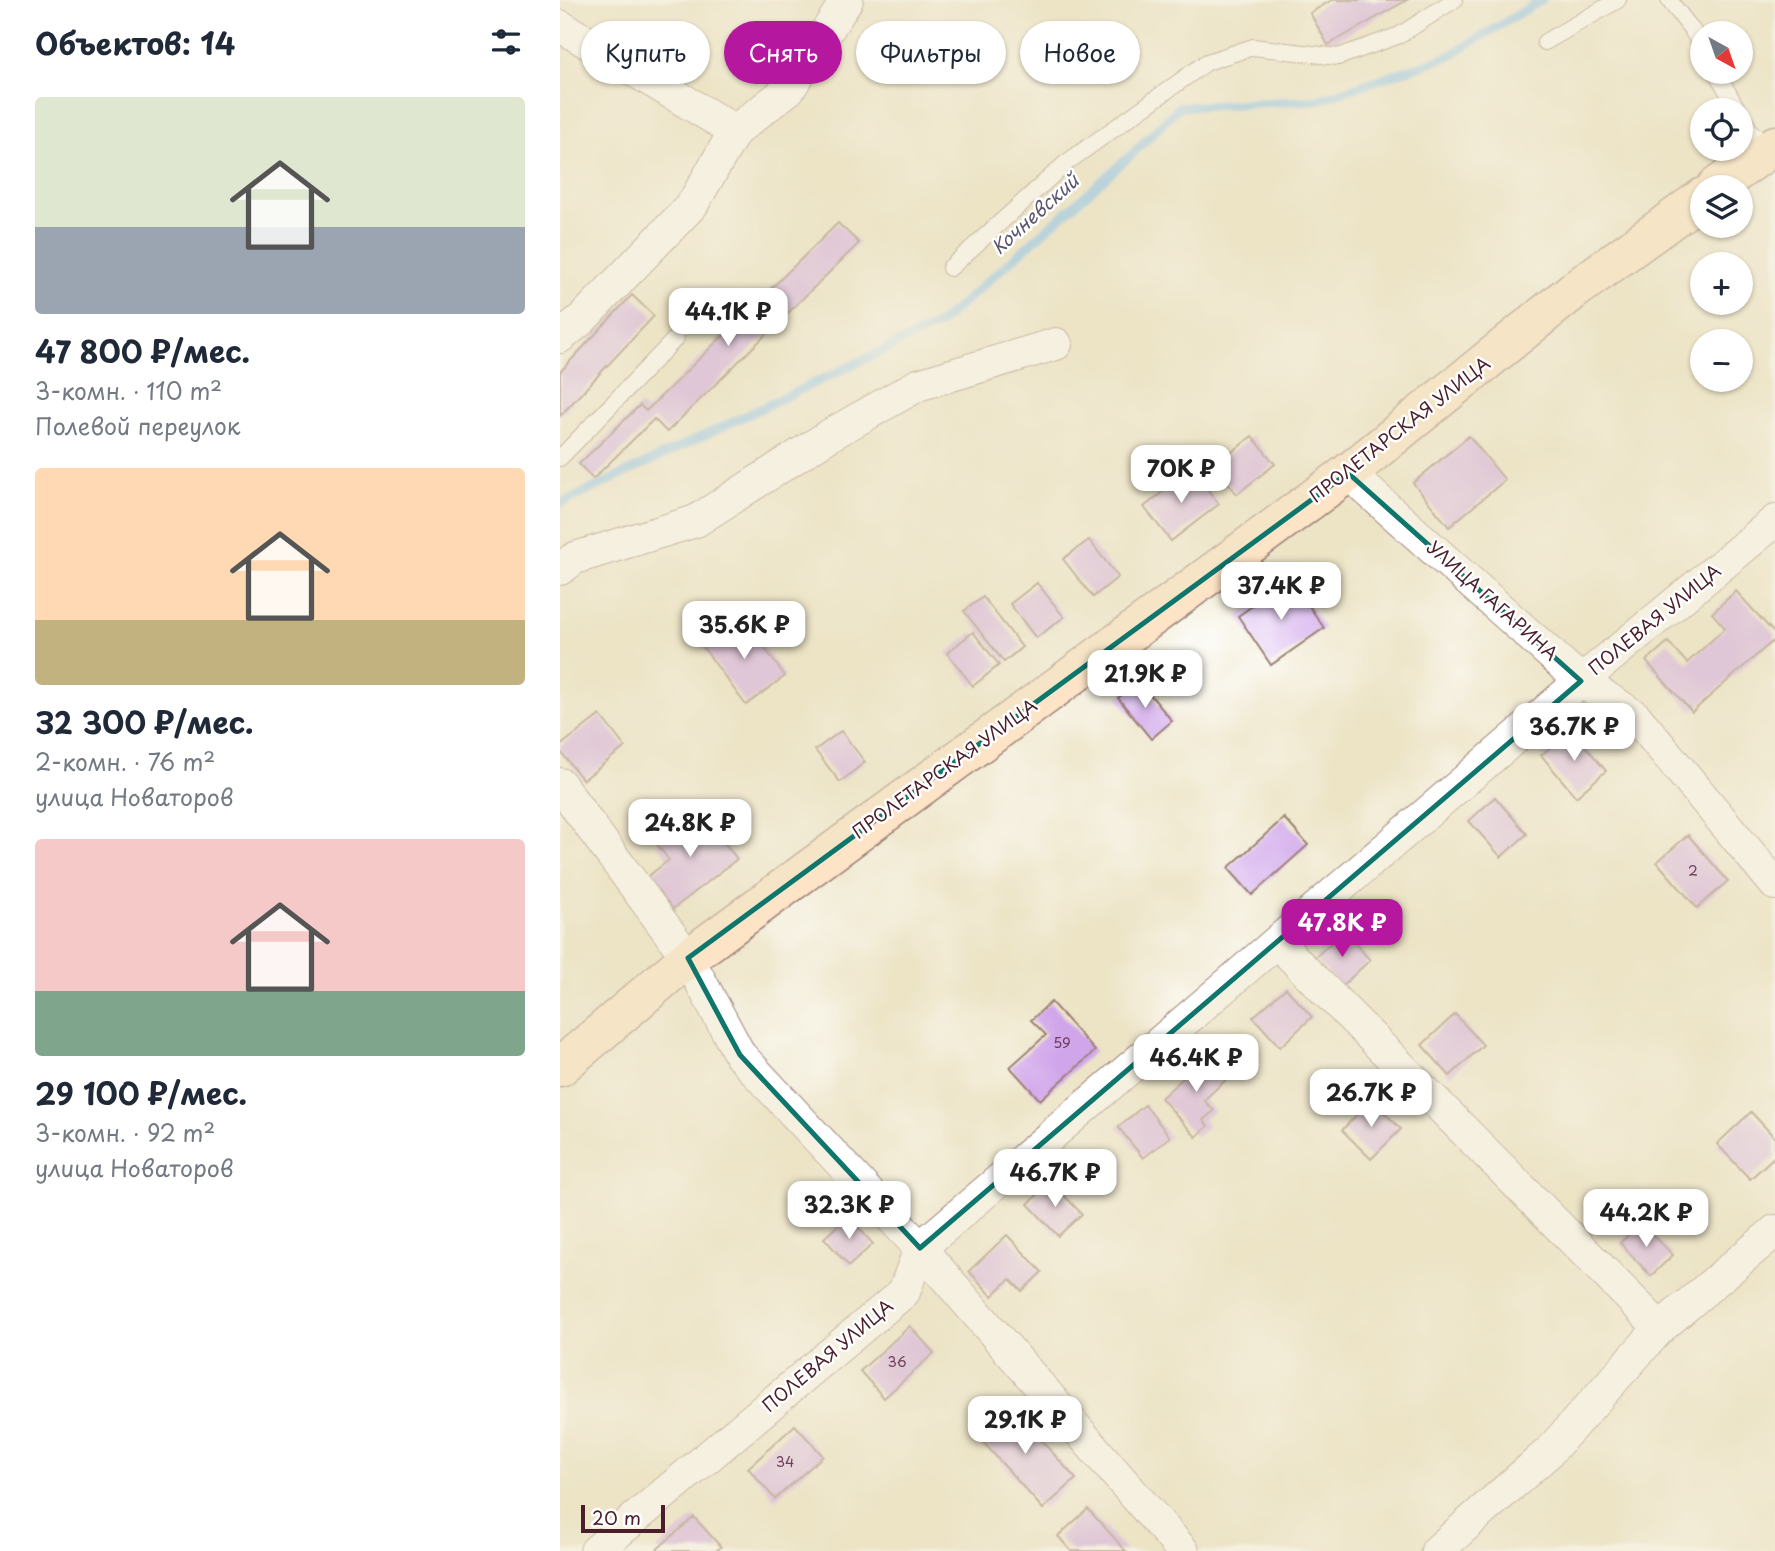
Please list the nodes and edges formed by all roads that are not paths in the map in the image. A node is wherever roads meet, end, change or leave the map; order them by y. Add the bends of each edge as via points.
1 (848, 0) edge
2 (1454, 0) edge
3 (1618, 0) edge
4 (1669, 0) edge
5 (560, 26) edge
6 (1690, 27) edge
7 (1545, 42) dead end
8 (735, 131) junction
9 (1753, 133) edge
10 (1774, 148) edge
11 (1734, 175) edge
12 (1690, 206) edge
13 (950, 268) dead end
14 (560, 337) edge
15 (676, 338) dead end
16 (1056, 344) dead end
17 (560, 458) edge
18 (1348, 473) junction
19 (1775, 521) edge
20 (560, 569) edge
21 (1581, 681) junction
22 (560, 783) edge
23 (1775, 884) edge
24 (1277, 942) junction
25 (688, 958) junction
26 (560, 1067) edge
27 (1775, 1231) edge
28 (920, 1248) junction
29 (1660, 1328) junction
30 (596, 1551) edge
31 (1183, 1551) edge
32 (1437, 1551) edge

1 - 8 street via 789,89
2 - 13 lane via 1400,35 1338,57 1253,47 1207,62 1066,163
3 - 7 lane
4 - 6 lane
5 - 8 street
8 - 14 street via 692,205
9 - 10 lane
10 - 11 street
12 - 18 street, ПРОЛЕТАРСКАЯ УЛИЦА via 1573,291
15 - 17 lane
16 - 20 street via 918,385 696,521 575,558
18 - 21 street, УЛИЦА ГАГАРИНА
18 - 25 street, ПРОЛЕТАРСКАЯ УЛИЦА
19 - 21 street, ПОЛЕВАЯ УЛИЦА
21 - 23 street, УЛИЦА ГАГАРИНА via 1636,717
21 - 24 street, ПОЛЕВАЯ УЛИЦА
22 - 25 street
24 - 28 street, ПОЛЕВАЯ УЛИЦА
24 - 29 street
25 - 26 street, ПРОЛЕТАРСКАЯ УЛИЦА
25 - 28 street via 740,1055
27 - 29 street
28 - 30 street, ПОЛЕВАЯ УЛИЦА via 904,1293
28 - 31 street
29 - 32 street via 1549,1452

